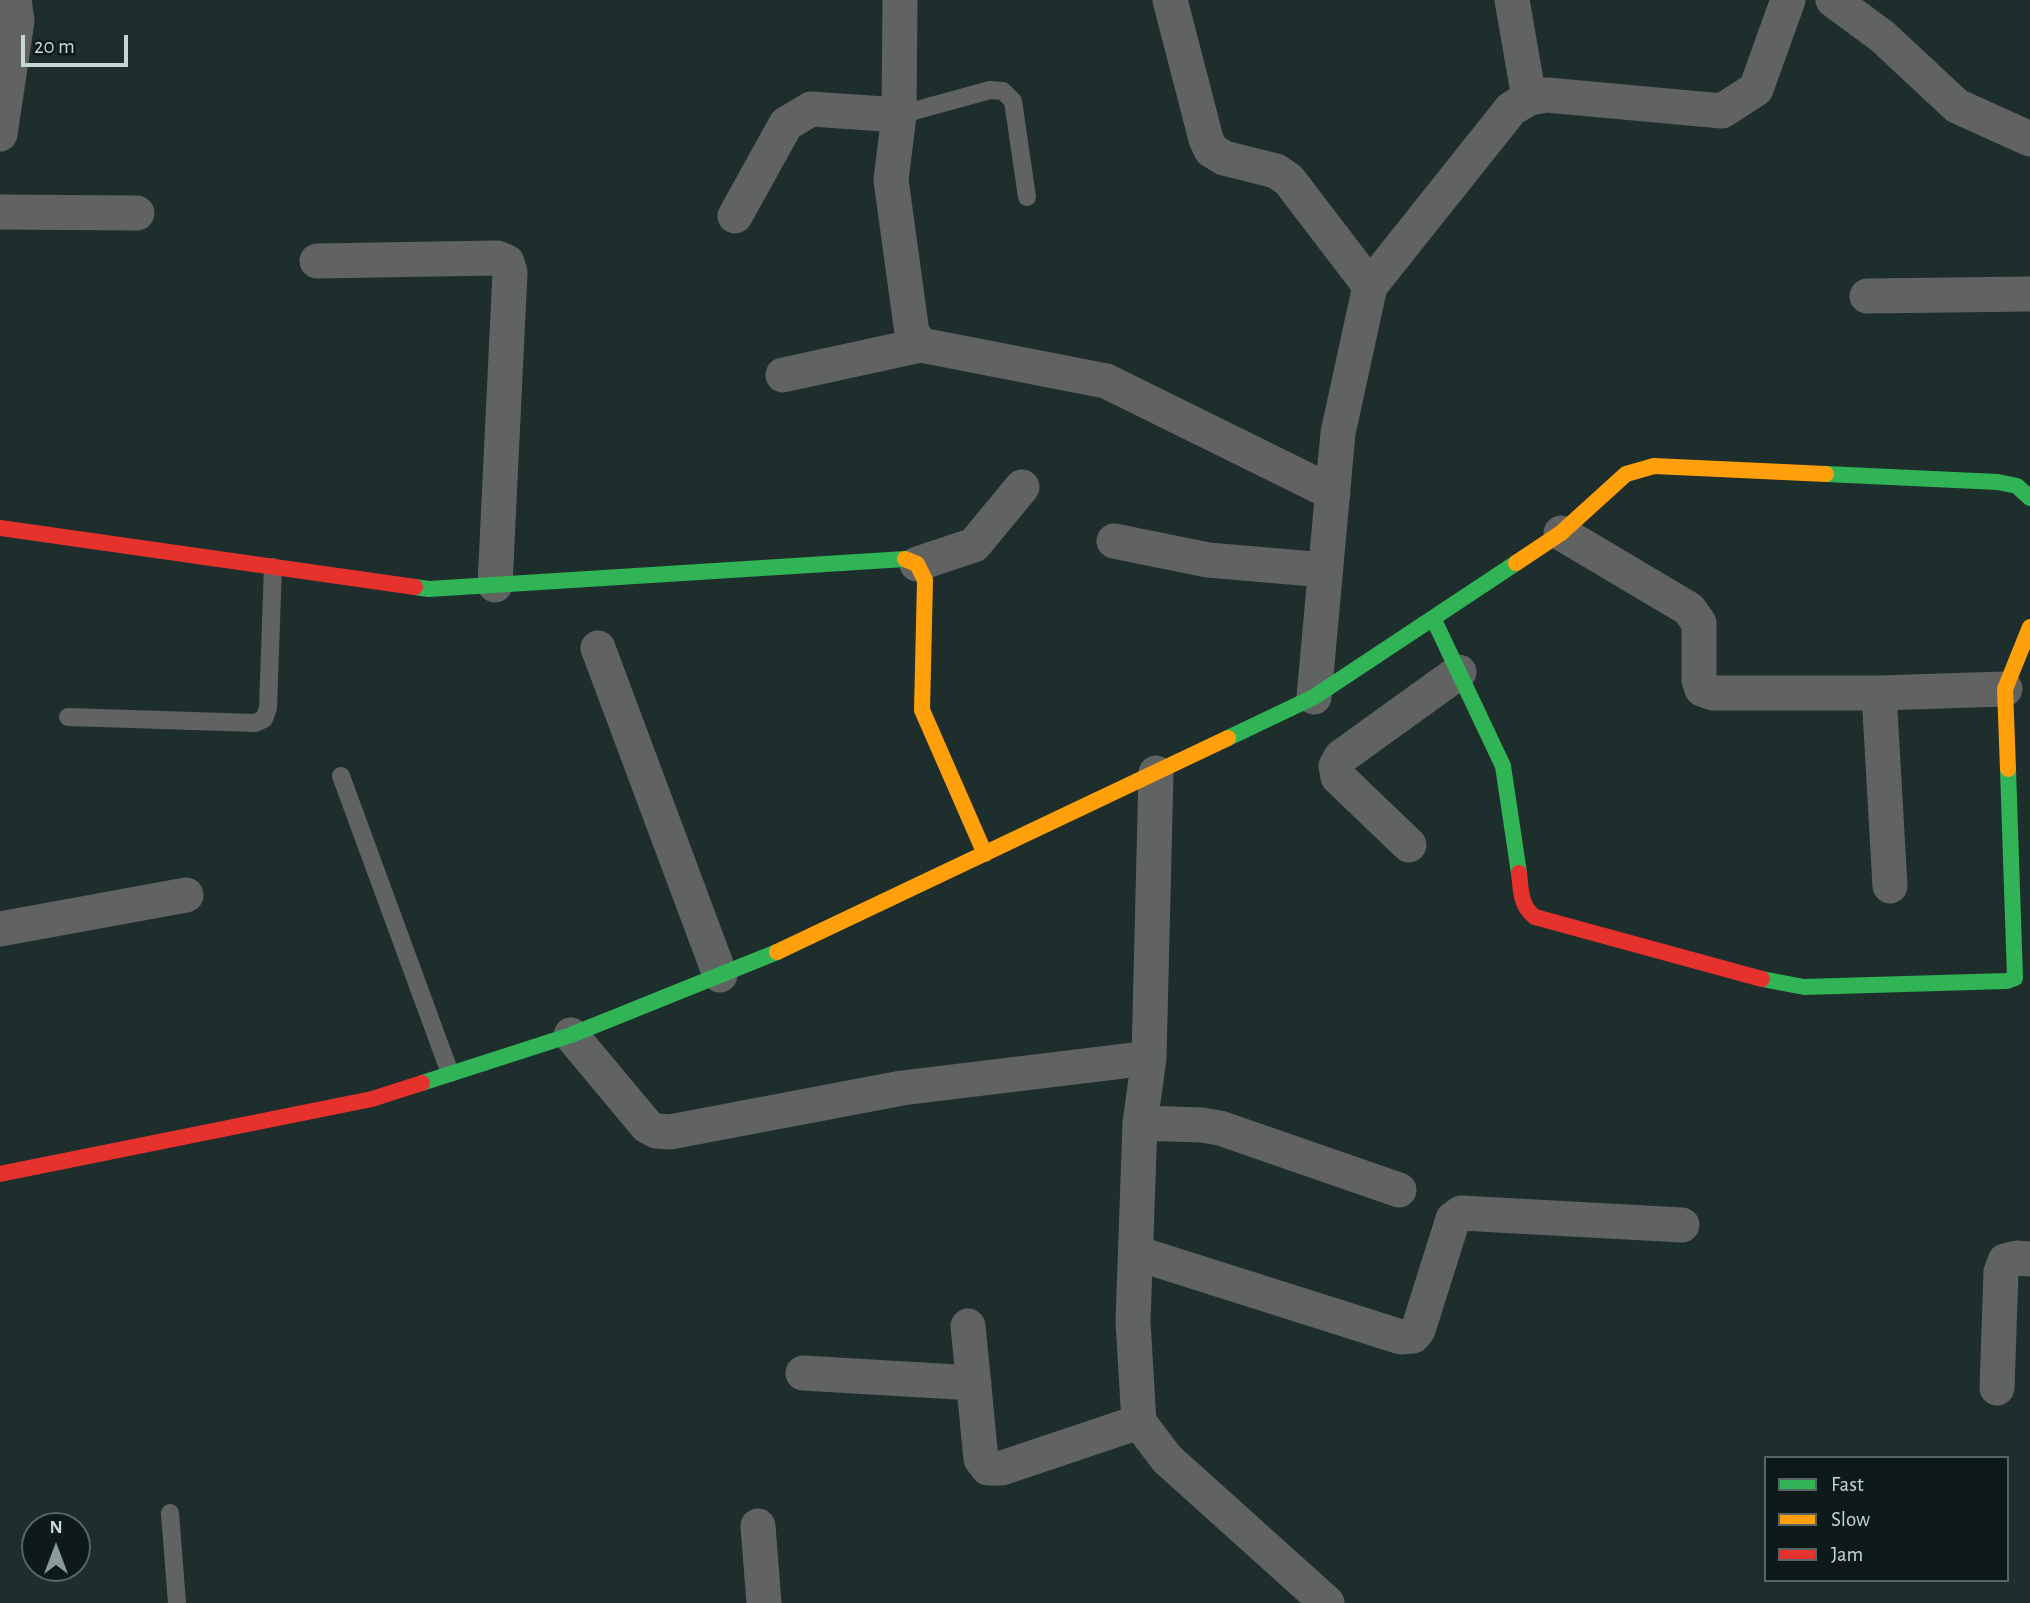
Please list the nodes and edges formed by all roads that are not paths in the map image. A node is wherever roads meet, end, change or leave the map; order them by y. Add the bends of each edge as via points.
1 (15, 0) edge
2 (900, 0) edge
3 (1170, 0) edge
4 (1512, 0) edge
5 (1787, 0) edge
6 (1833, 0) edge
7 (1529, 98) junction
8 (899, 115) junction
9 (0, 134) edge
10 (2030, 139) edge
11 (1027, 197) dead end
12 (0, 212) edge
13 (137, 213) dead end
14 (736, 216) dead end
15 (317, 261) dead end
16 (1370, 286) junction
17 (2030, 294) edge
18 (1867, 296) dead end
19 (920, 345) junction
20 (783, 375) dead end
21 (1022, 487) dead end
22 (1333, 493) junction
23 (2030, 498) edge
24 (0, 528) edge
25 (1561, 533) junction
26 (1114, 541) dead end
27 (917, 564) junction
28 (272, 567) junction
29 (1325, 570) junction
30 (495, 584) junction
31 (1433, 618) junction
32 (2030, 627) edge
33 (598, 648) dead end
34 (1460, 672) junction
35 (2005, 689) junction
36 (1879, 694) junction
37 (1314, 697) junction
38 (68, 717) dead end
39 (1156, 773) junction
40 (341, 776) dead end
41 (1409, 845) dead end
42 (985, 854) junction
43 (1890, 886) dead end
44 (186, 895) dead end
45 (0, 929) edge
46 (720, 975) junction
47 (571, 1035) junction
48 (1149, 1058) junction
49 (450, 1073) junction
50 (1140, 1123) junction
51 (0, 1174) edge
52 (1399, 1189) dead end
53 (1682, 1225) dead end
54 (1136, 1253) junction
55 (2030, 1259) edge
56 (968, 1326) dead end
57 (803, 1373) dead end
58 (974, 1383) junction
59 (1997, 1388) dead end
60 (1139, 1422) junction
61 (170, 1513) dead end
62 (758, 1526) dead end
63 (177, 1603) edge
64 (764, 1603) edge
65 (1327, 1603) edge

1 - 9 street via 17,21
2 - 8 street
3 - 16 street via 1211,150 1224,158 1276,171 1289,180
4 - 7 street
5 - 7 street via 1756,89 1722,111 1547,95
6 - 10 street via 1883,37 1957,106
7 - 16 street via 1511,109
8 - 11 lane via 990,90 1003,92 1013,101
8 - 14 street via 811,109 786,124
8 - 19 street via 892,197 912,333
12 - 13 street
15 - 30 street via 497,258 507,262
16 - 22 street via 1338,433
17 - 18 street
19 - 20 street
19 - 22 street via 1106,381
21 - 27 street via 974,545
22 - 29 street
23 - 25 street via 2017,486 1998,481 1654,466 1626,474
24 - 28 street
25 - 31 street
25 - 36 street via 1696,615 1702,689 1713,694
26 - 29 street via 1226,562
27 - 30 street via 902,558
27 - 42 street via 925,580 922,710
28 - 30 street via 429,589
28 - 38 lane via 264,719 255,723
29 - 37 street
31 - 34 street
31 - 37 street
32 - 35 street
33 - 46 street
34 - 35 street via 1503,766 1527,911 1729,971 1804,987 2015,978
34 - 41 street via 1341,757 1336,766 1338,777
35 - 36 street
36 - 43 street
37 - 39 street
39 - 42 street
39 - 48 street
40 - 49 lane
42 - 46 street via 798,944
44 - 45 street
46 - 47 street
47 - 48 street via 647,1126 670,1132 902,1088
47 - 49 street
48 - 50 street
49 - 51 street via 372,1099
50 - 52 street via 1220,1128
50 - 54 street
53 - 54 street via 1461,1213 1453,1219 1418,1330 1401,1337
54 - 60 street via 1133,1322
55 - 59 street via 2005,1261 2001,1272
56 - 58 street
57 - 58 street
58 - 60 street via 981,1459 988,1468 1002,1468
60 - 65 street via 1167,1459
61 - 63 lane
62 - 64 street

